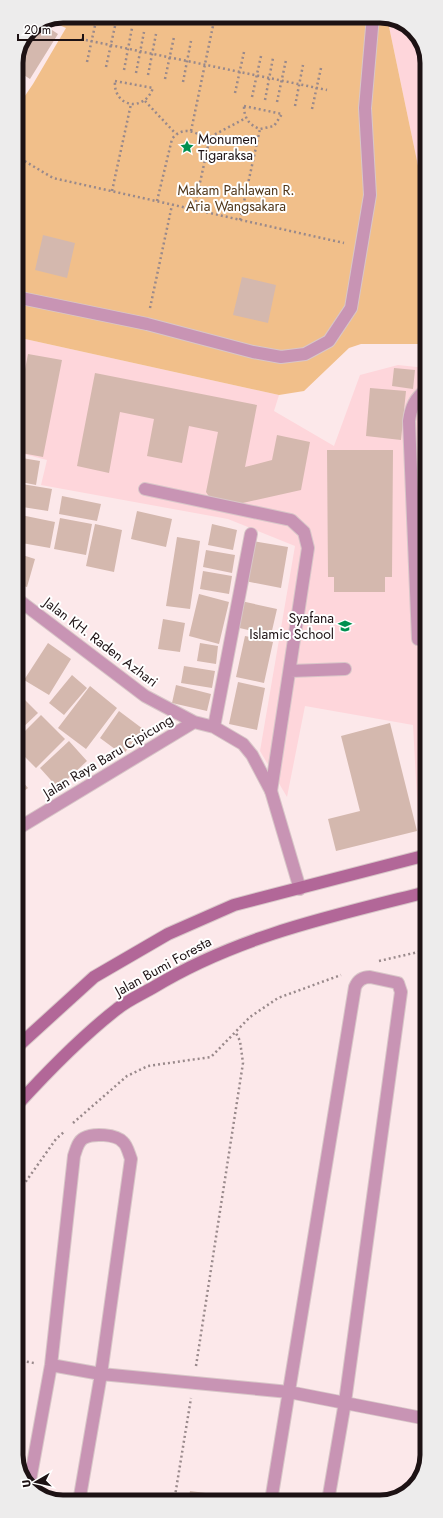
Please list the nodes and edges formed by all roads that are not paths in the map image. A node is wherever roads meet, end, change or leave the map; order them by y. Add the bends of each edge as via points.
1 (372, 23) edge
2 (23, 298) edge
3 (420, 394) edge
4 (145, 489) dead end
5 (251, 534) dead end
6 (23, 603) edge
7 (418, 639) dead end
8 (345, 669) dead end
9 (290, 670) junction
10 (194, 722) junction
11 (214, 727) junction
12 (270, 791) junction
13 (23, 825) edge
14 (420, 857) edge
15 (300, 889) junction
16 (420, 894) edge
17 (23, 1042) edge
18 (23, 1099) edge
19 (51, 1365) junction
20 (101, 1374) junction
21 (290, 1392) junction
22 (345, 1402) junction
23 (420, 1418) edge
24 (30, 1478) edge
25 (79, 1495) edge
26 (272, 1495) edge
27 (329, 1495) edge

1 - 2 street via 365,108 370,195 351,308 328,341 305,354 281,357 147,324
3 - 7 street via 411,407 409,421
4 - 9 street via 291,520 304,532 308,548
5 - 11 street
6 - 10 street, Jalan KH. Raden Azhari via 144,696
8 - 9 street
9 - 12 street
10 - 11 street, Jalan KH. Raden Azhari
10 - 13 street, Jalan Raya Baru Cipicung
11 - 12 street, Jalan KH. Raden Azhari via 243,744 252,755
12 - 15 street, Jalan KH. Raden Azhari
14 - 15 main road, Jalan Bumi Foresta
15 - 17 main road, Jalan Bumi Foresta via 234,905 168,934 94,977
16 - 18 main road, Jalan Bumi Foresta via 311,921 225,950 185,968 118,1008
19 - 20 street
19 - 20 street via 74,1156 77,1146 84,1138 112,1136 124,1142 131,1159
19 - 24 street
20 - 21 street
20 - 25 street
21 - 22 street
21 - 22 street via 355,987 357,982 366,977 379,978 398,983 401,992
21 - 26 street
22 - 23 street
22 - 27 street

